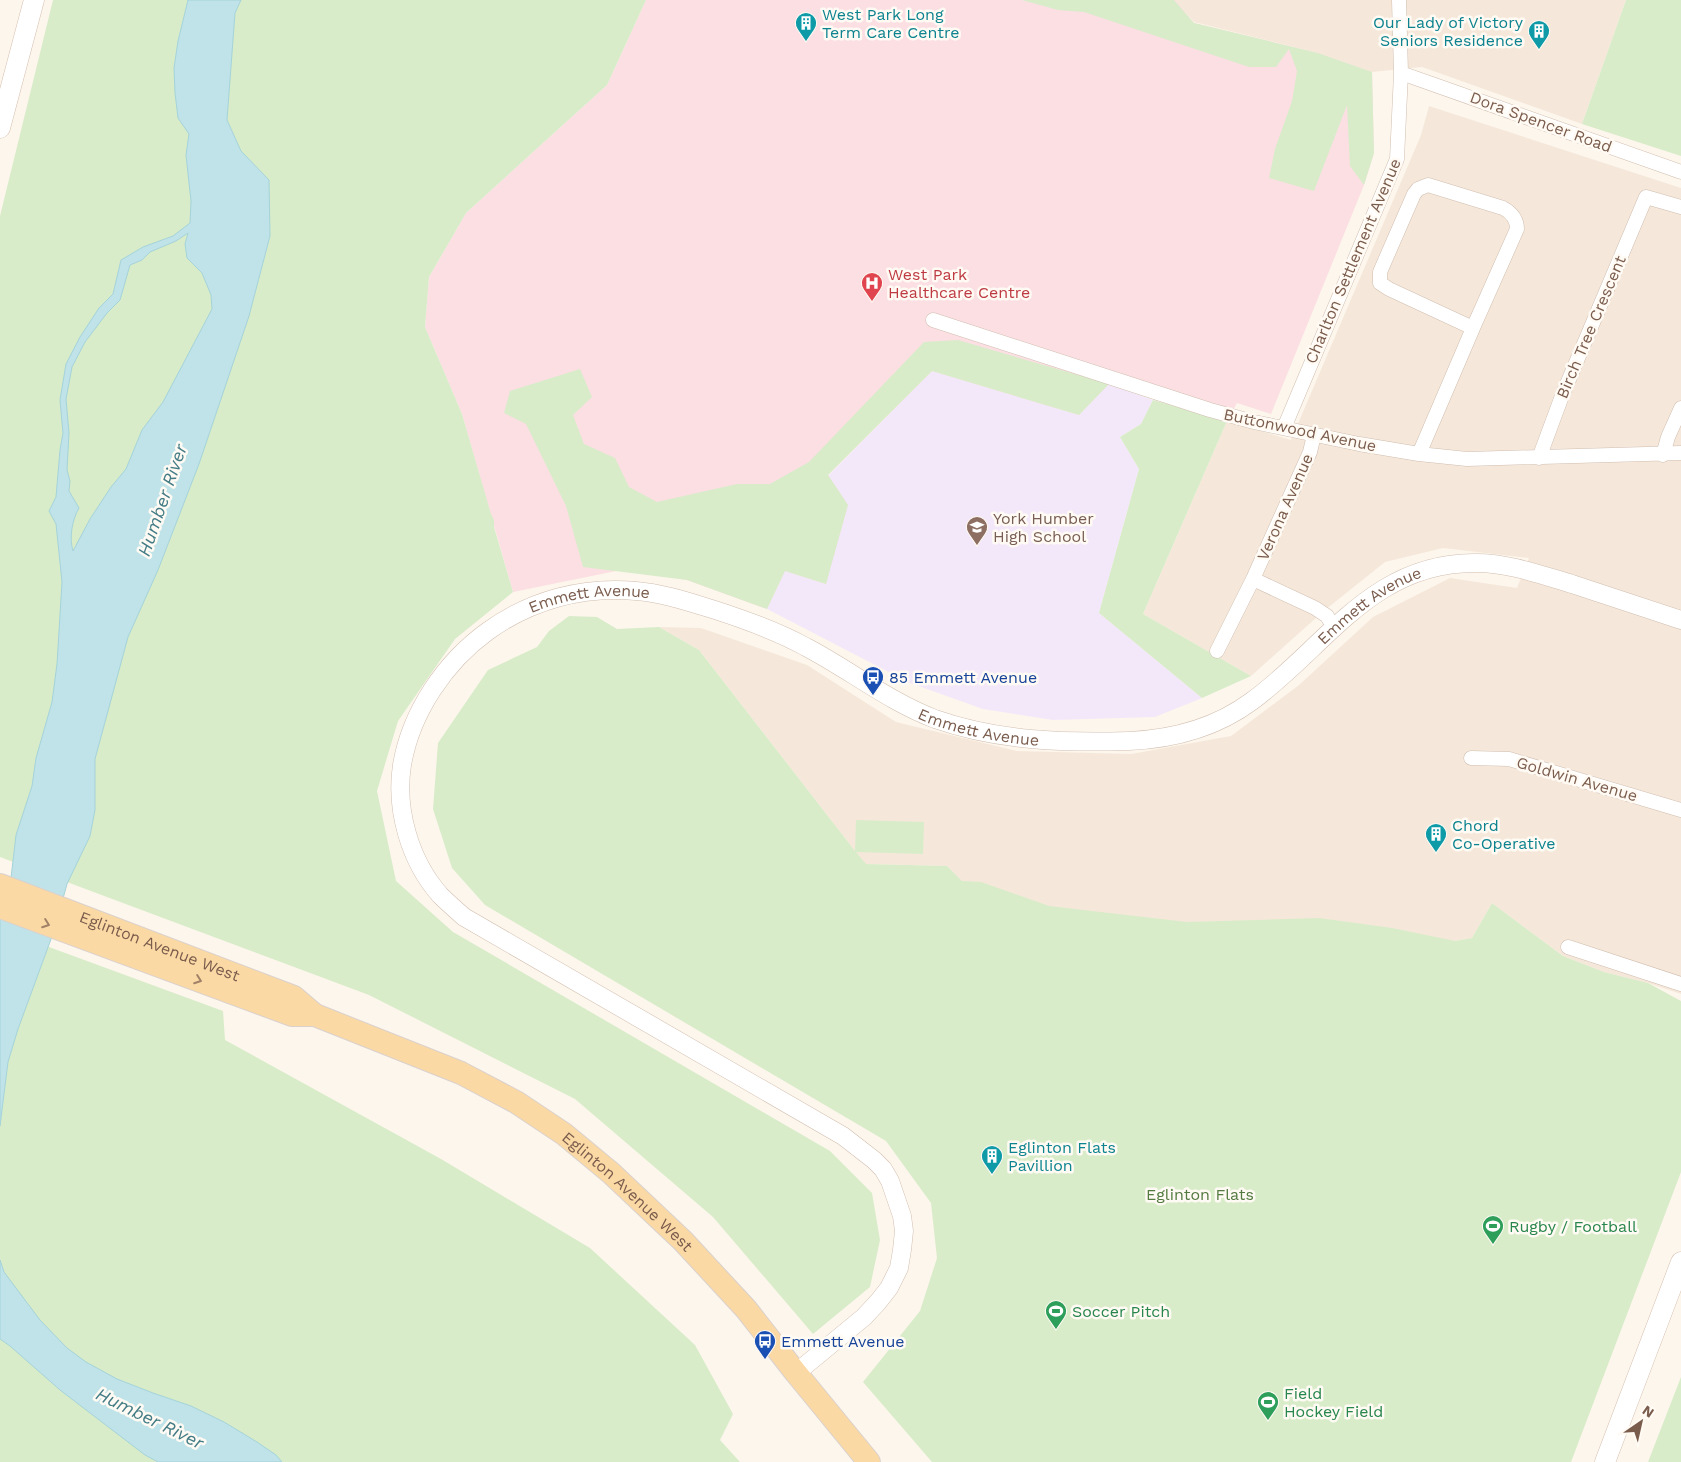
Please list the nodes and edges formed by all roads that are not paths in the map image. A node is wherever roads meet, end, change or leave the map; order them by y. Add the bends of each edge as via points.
1 (34, 0) edge
2 (1399, 0) edge
3 (1402, 73) junction
4 (0, 128) edge
5 (1681, 172) edge
6 (1681, 207) edge
7 (933, 320) dead end
8 (1473, 328) junction
9 (1681, 408) edge
10 (1284, 428) junction
11 (1314, 435) junction
12 (1419, 454) junction
13 (1681, 454) edge
14 (1663, 455) junction
15 (1539, 458) junction
16 (1253, 579) junction
17 (1681, 620) edge
18 (1334, 628) junction
19 (1217, 651) dead end
20 (1471, 758) dead end
21 (1681, 810) edge
22 (0, 885) edge
23 (0, 907) edge
24 (1568, 947) dead end
25 (1681, 984) edge
26 (293, 1006) junction
27 (1681, 1262) edge
28 (796, 1374) junction
29 (869, 1462) edge
30 (1605, 1462) edge

1 - 4 main road
2 - 3 street, Charlton Settlement Avenue
3 - 5 street, Dora Spencer Road
3 - 10 street, Charlton Settlement Avenue via 1397,159
6 - 15 street, Birch Tree Crescent via 1646,197
7 - 10 street, Buttonwood Avenue via 1210,410
8 - 8 street via 1517,229 1517,222 1503,208 1423,186 1412,198 1380,272 1380,283
8 - 12 street
9 - 14 street
10 - 11 street, Buttonwood Avenue
11 - 12 street, Buttonwood Avenue
11 - 16 street, Verona Avenue via 1310,452
12 - 15 street, Buttonwood Avenue via 1467,459
13 - 14 street, Buttonwood Avenue
14 - 15 street, Buttonwood Avenue
16 - 18 street, Verona Avenue via 1315,608
16 - 19 street, Verona Avenue
17 - 18 street, Emmett Avenue via 1524,569 1475,562 1445,565 1409,575 1367,599
18 - 28 street, Emmett Avenue via 1242,708 1186,733 1130,741 1034,740 962,727 905,706 807,647 769,629 679,600 633,591 599,590 574,594 513,614 478,638 440,679 413,724 406,742 400,778 402,810 412,848 423,871 442,896 472,922 842,1136 874,1160 890,1181 904,1231 899,1268 889,1288 864,1317
20 - 21 street, Goldwin Avenue via 1508,759
22 - 26 main road, Eglinton Avenue West
23 -> 26 main road, Eglinton Avenue West
24 - 25 street
26 - 28 main road, Eglinton Avenue West via 461,1073 516,1102 564,1134 612,1173 683,1241 746,1309
27 - 30 main road
28 - 29 main road, Eglinton Avenue West

